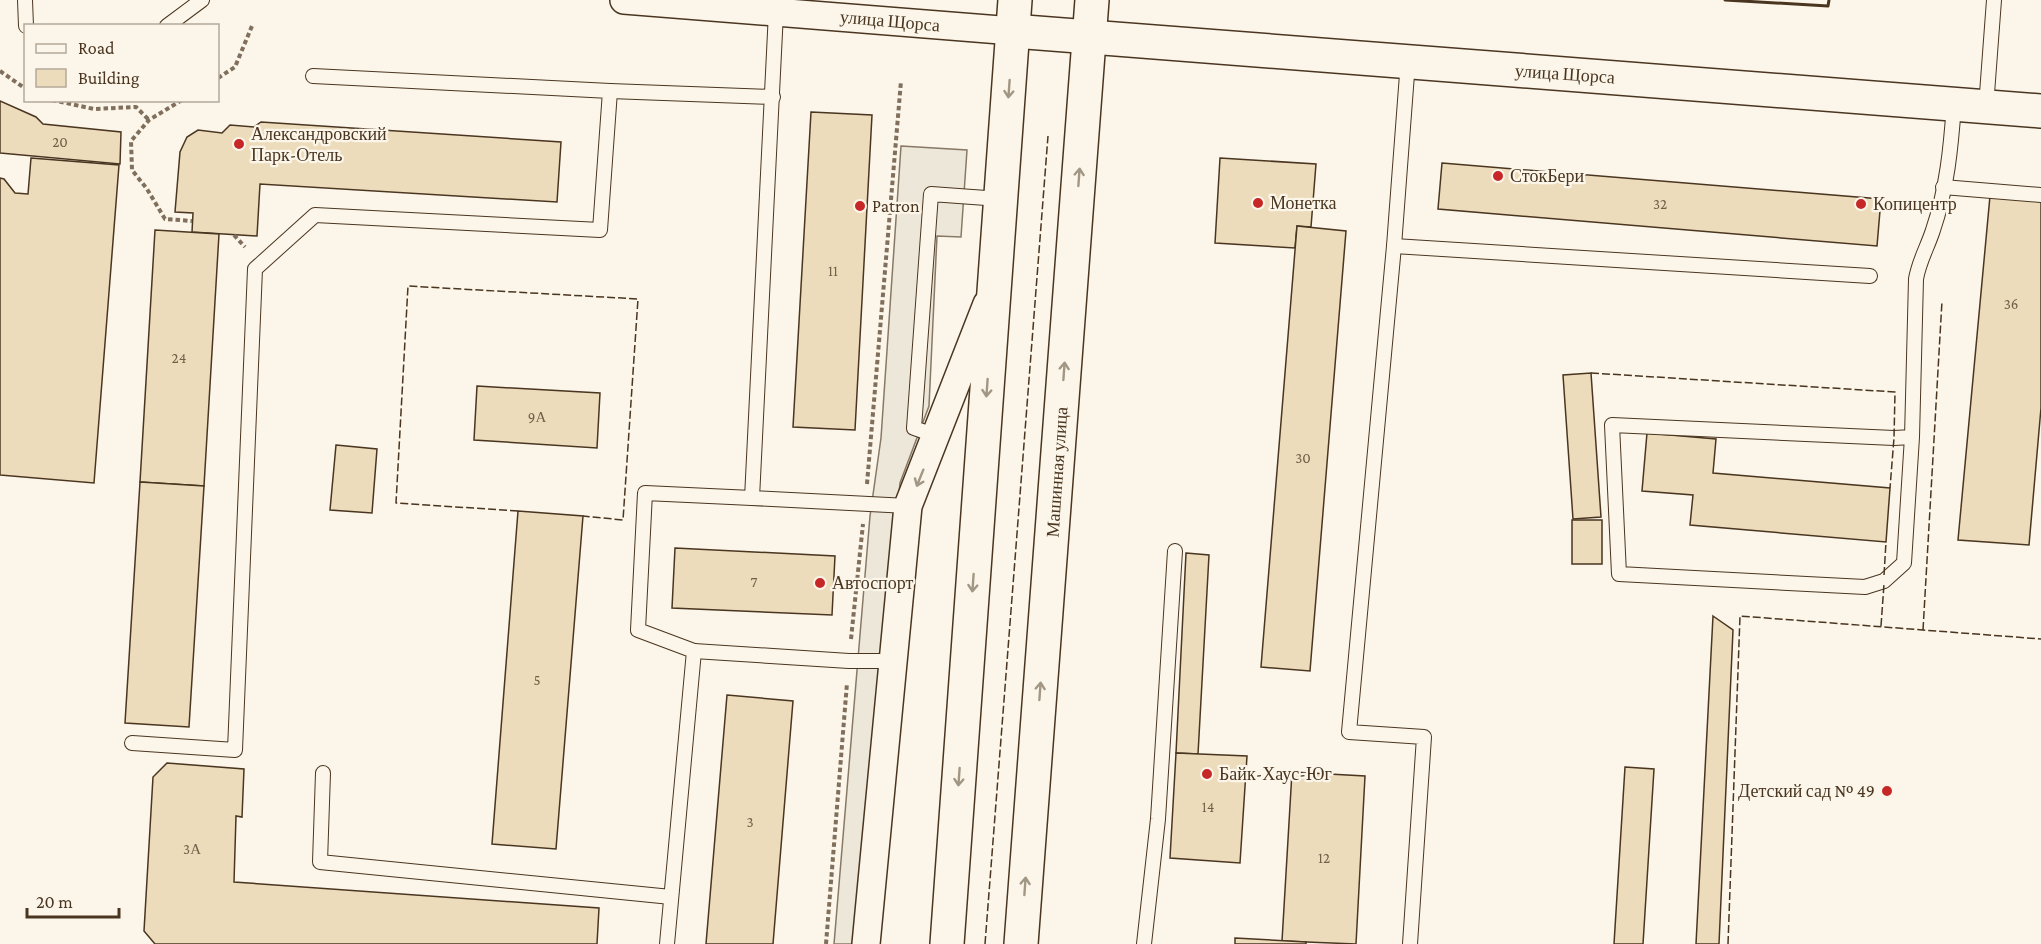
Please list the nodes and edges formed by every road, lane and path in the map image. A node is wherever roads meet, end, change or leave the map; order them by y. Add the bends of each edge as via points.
1 (25, 0) edge
2 (202, 0) edge
3 (624, 0) edge
4 (1092, 0) edge
5 (1994, 0) edge
6 (776, 12) junction
7 (1014, 15) edge
8 (26, 24) edge
9 (170, 24) edge
10 (252, 26) dead end
11 (1090, 36) junction
12 (1408, 61) junction
13 (0, 71) edge
14 (313, 76) dead end
15 (219, 77) edge
16 (901, 81) dead end
17 (24, 88) edge
18 (610, 91) junction
19 (773, 97) junction
20 (61, 102) edge
21 (179, 102) edge
22 (1954, 104) junction
23 (1986, 107) junction
24 (2041, 111) edge
25 (149, 120) junction
26 (1943, 187) junction
27 (2041, 195) edge
28 (1000, 199) junction
29 (192, 221) dead end
30 (234, 235) dead end
31 (1394, 246) junction
32 (245, 247) dead end
33 (1870, 276) dead end
34 (994, 286) junction
35 (937, 436) junction
36 (1912, 437) junction
37 (752, 498) junction
38 (865, 503) junction
39 (908, 506) junction
40 (1175, 550) dead end
41 (694, 651) junction
42 (849, 661) junction
43 (893, 661) junction
44 (132, 742) dead end
45 (323, 773) dead end
46 (671, 897) junction
47 (667, 944) edge
48 (826, 944) edge
49 (866, 944) edge
50 (947, 944) edge
51 (1021, 944) edge
52 (1144, 944) edge
53 (1410, 944) edge

1 - 8 lane
2 - 9 lane
3 - 6 street, улица Щорса
4 - 11 main road, Машинная улица
5 - 23 lane
6 - 7 street, улица Щорса
6 - 19 lane
7 - 11 main road, улица Щорса
7 -> 28 main road
10 - 15 path via 235,66
11 - 12 main road, улица Щорса
51 -> 11 main road, Машинная улица
12 - 22 main road, улица Щорса
12 - 31 lane
13 - 17 path
14 - 18 lane
16 - 38 path
18 - 19 lane
18 - 44 lane via 600,230 315,215 255,269 235,750
19 - 37 lane
20 - 25 path via 94,109 136,107
21 - 25 path
22 - 23 main road, улица Щорса
22 - 26 lane via 1950,160
23 - 24 main road, улица Щорса
25 - 29 path via 131,141 132,170 165,219
26 - 27 lane
26 - 36 lane via 1934,229 1918,268
28 - 34 main road
28 - 35 lane via 931,194 914,428
30 - 32 path
31 - 33 lane
31 - 53 lane via 1349,732 1424,737
34 - 35 street
34 -> 50 main road
35 -> 39 street
36 - 36 lane via 1612,425 1619,574 1865,587 1884,581 1904,563
37 - 38 lane
37 - 41 lane via 645,493 638,630
38 - 39 lane
38 - 42 path
39 - 43 street
40 - 52 lane via 1158,819
41 - 42 lane
41 - 46 lane
42 - 43 lane
42 - 48 path
43 - 49 street
45 - 46 lane via 320,862
46 - 47 lane

